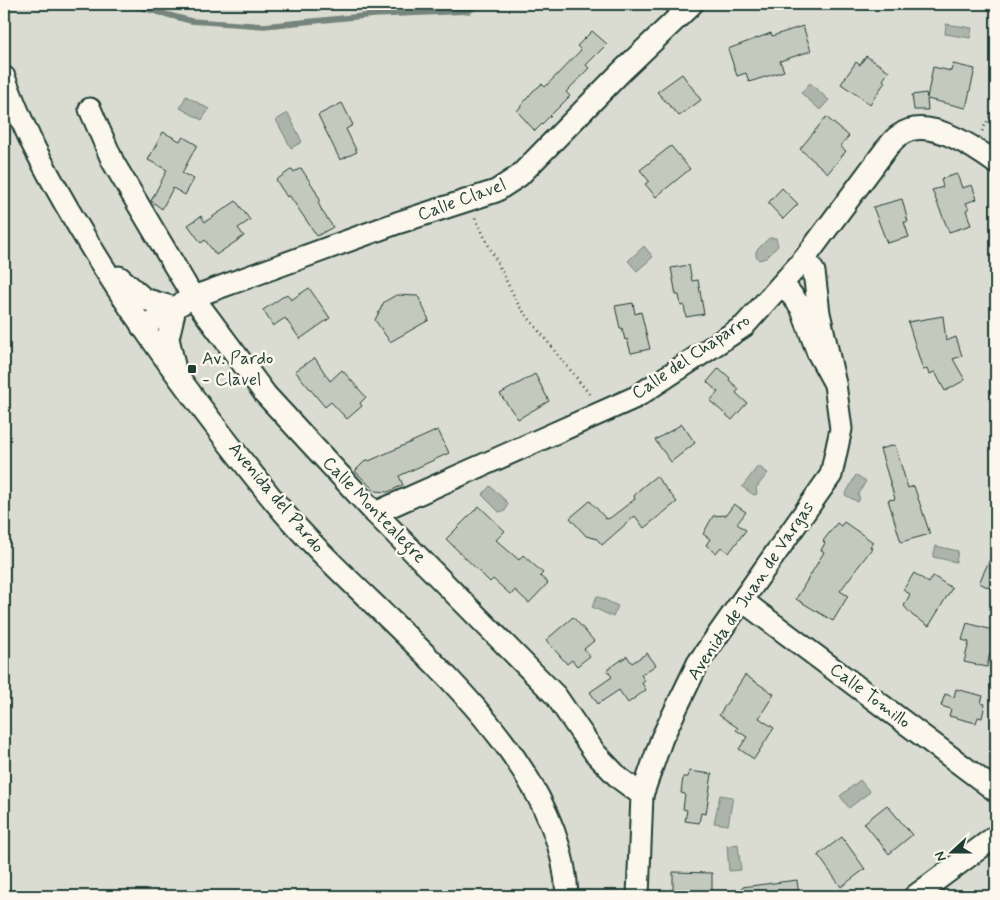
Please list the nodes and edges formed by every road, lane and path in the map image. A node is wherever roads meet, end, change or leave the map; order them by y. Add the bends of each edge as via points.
1 (692, 4) edge
2 (4, 77) edge
3 (996, 106) edge
4 (90, 110) dead end
5 (973, 146) junction
6 (996, 164) edge
7 (467, 202) junction
8 (806, 258) junction
9 (100, 260) junction
10 (783, 284) junction
11 (193, 297) junction
12 (175, 308) junction
13 (142, 327) junction
14 (176, 373) junction
15 (834, 384) junction
16 (594, 399) dead end
17 (375, 513) junction
18 (743, 601) junction
19 (996, 791) edge
20 (642, 796) junction
21 (996, 836) edge
22 (567, 896) edge
23 (638, 896) edge
24 (915, 896) edge

1 - 7 street, Calle Clavel via 519,176 496,191
2 - 9 street, Avenida del Pardo via 36,150
3 - 5 path
4 - 11 street, Calle Montealegre via 113,162
5 - 6 street, Calle del Chaparro
5 - 8 street, Calle del Chaparro via 919,128 899,135
7 - 11 street, Calle Clavel via 397,223
7 - 16 path via 519,306
8 - 10 street, Calle del Chaparro
8 - 15 street, Avenida de Juan de Vargas via 814,272
9 - 12 street via 144,299
9 - 13 street, Avenida del Pardo
10 - 15 street, Avenida de Juan de Vargas via 801,307
10 - 17 street, Calle del Chaparro via 744,326 636,397
11 - 12 street, Calle Clavel
11 - 17 street, Calle Montealegre via 266,395
12 - 13 street, Calle Clavel
12 - 14 street via 168,338
13 - 14 street, Avenida del Pardo
14 - 22 street, Avenida del Pardo via 277,504 340,573 446,675 492,728 528,778 554,832 566,875
15 - 18 street, Avenida de Juan de Vargas via 841,428 831,475
17 - 20 street, Calle Montealegre via 556,696 595,753
18 - 19 street, Calle Tomillo
18 - 20 street, Avenida de Juan de Vargas via 698,663 662,738
20 - 23 street
21 - 24 street

